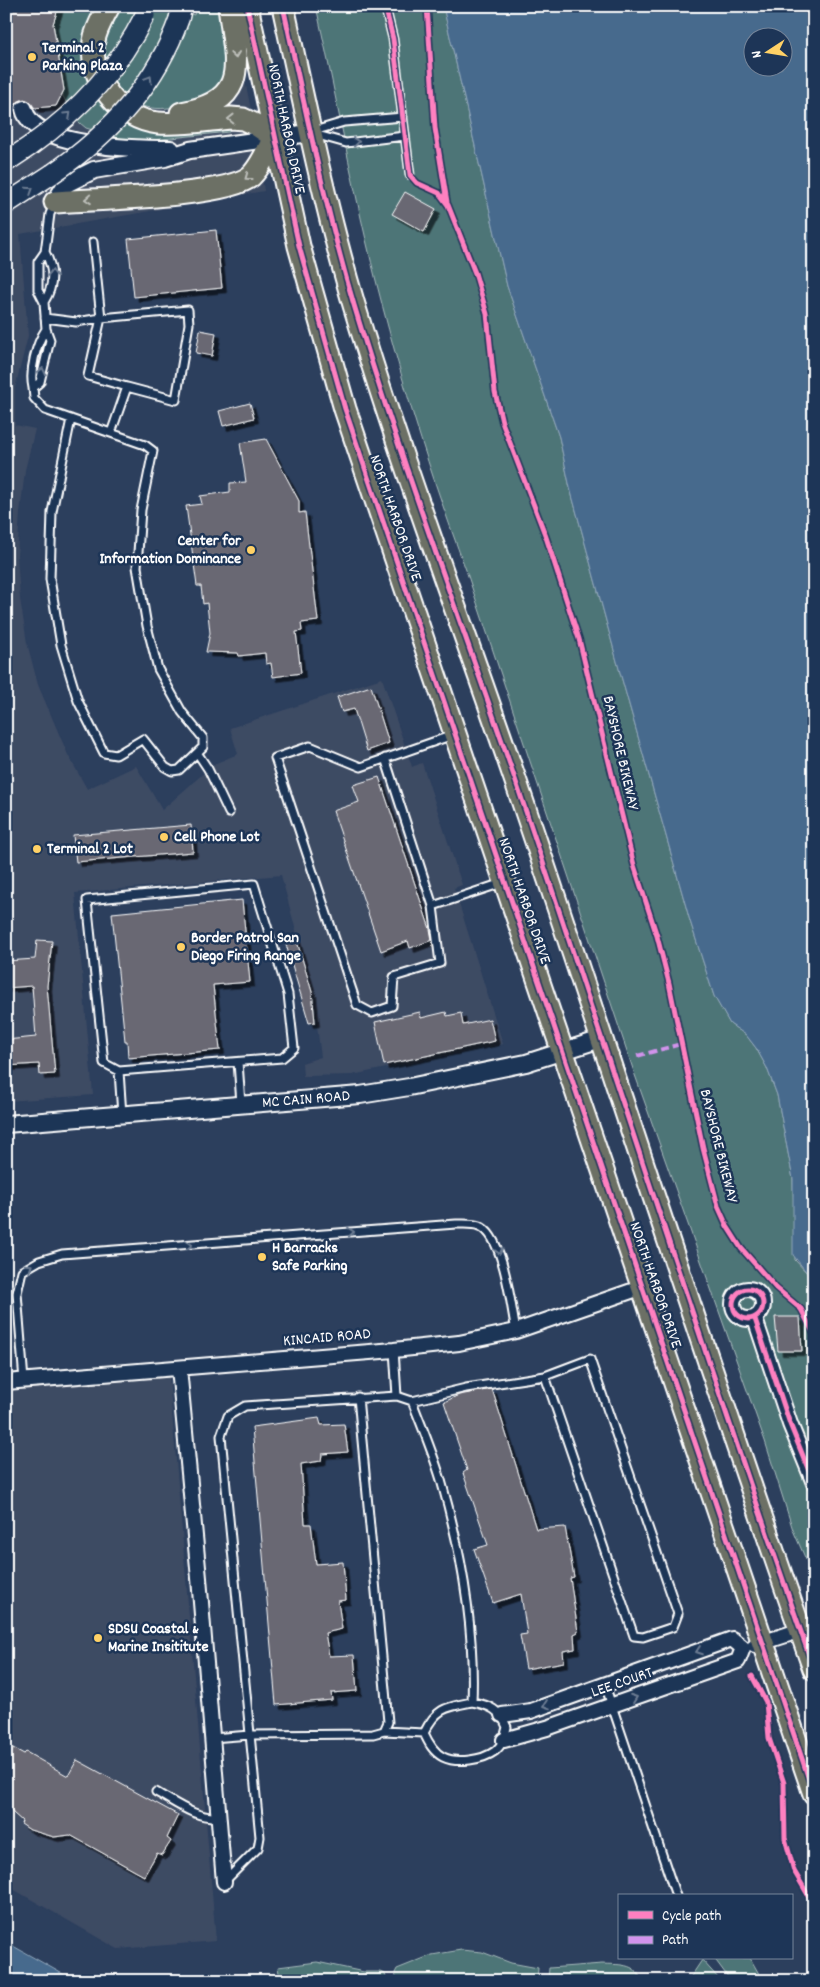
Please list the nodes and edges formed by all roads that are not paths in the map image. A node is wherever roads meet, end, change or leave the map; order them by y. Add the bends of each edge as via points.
1 (109, 6) edge
2 (229, 6) edge
3 (247, 6) edge
4 (283, 6) edge
5 (386, 6) edge
6 (147, 11) edge
7 (180, 13) edge
8 (24, 109) dead end
9 (134, 115) junction
10 (403, 117) junction
11 (308, 132) junction
12 (406, 136) junction
13 (274, 137) junction
14 (190, 150) junction
15 (6, 160) edge
16 (410, 175) dead end
17 (55, 202) junction
18 (6, 204) edge
19 (93, 242) dead end
20 (45, 252) junction
21 (44, 302) junction
22 (45, 318) junction
23 (101, 318) junction
24 (127, 387) junction
25 (72, 419) junction
26 (111, 433) junction
27 (454, 734) junction
28 (198, 754) junction
29 (385, 758) junction
30 (229, 813) dead end
31 (505, 882) junction
32 (433, 906) junction
33 (601, 1039) junction
34 (562, 1052) junction
35 (238, 1062) junction
36 (119, 1071) junction
37 (241, 1105) junction
38 (122, 1115) junction
39 (6, 1124) edge
40 (643, 1287) junction
41 (754, 1319) dead end
42 (516, 1330) junction
43 (394, 1350) junction
44 (179, 1368) junction
45 (545, 1376) junction
46 (24, 1381) junction
47 (6, 1382) edge
48 (397, 1396) junction
49 (358, 1397) junction
50 (412, 1401) junction
51 (814, 1483) edge
52 (807, 1628) edge
53 (752, 1645) junction
54 (814, 1670) edge
55 (605, 1686) junction
56 (472, 1702) junction
57 (612, 1705) junction
58 (502, 1715) junction
59 (384, 1731) junction
60 (424, 1733) junction
61 (250, 1735) junction
62 (212, 1738) junction
63 (504, 1740) junction
64 (156, 1792) dead end
65 (814, 1794) edge
66 (219, 1817) junction
67 (224, 1882) joint
68 (675, 1894) edge

1 - 9 main road via 95,34 96,68 106,92
2 -> 9 main road via 236,66 234,80 228,90 218,100 196,110
3 - 13 main road, NORTH HARBOR DRIVE
4 - 11 main road, NORTH HARBOR DRIVE
5 - 10 lane
15 -> 6 main road, bridge via 63,120 100,84 123,53
18 -> 7 main road, bridge via 77,157 109,129 144,87 171,44
8 - 14 street via 26,118 38,129 76,140 130,149
13 -> 9 main road via 243,119 159,123
10 - 11 lane via 344,122
10 - 12 lane
11 -> 12 lane via 346,143
11 - 13 street
11 - 33 main road, NORTH HARBOR DRIVE via 367,347
12 - 16 lane
13 - 14 street
13 -> 17 main road via 253,173 230,186 184,193
13 - 27 main road, NORTH HARBOR DRIVE via 310,292
14 - 17 street via 164,158 94,170 66,184
17 - 20 lane via 50,214
19 - 23 lane
20 - 21 lane via 38,262 38,290
21 -> 20 lane via 52,290 52,266
21 - 22 lane
22 - 23 lane via 76,322
22 - 25 lane via 46,329 40,338 31,379 34,398 45,410
23 - 24 lane via 88,376
23 - 24 lane via 188,310 189,324 176,400
24 - 26 lane
25 - 26 lane
25 - 28 lane via 52,512 50,579 61,645 78,701 104,753 116,755 143,739 164,767 172,771 179,770
26 - 28 lane via 145,445 153,452 141,510 137,566 158,669 182,712 203,738 203,747
27 - 29 lane
27 - 31 main road, NORTH HARBOR DRIVE
28 - 30 lane
29 - 32 lane
29 - 32 lane via 362,767 310,746 275,758 357,1005 372,1013 392,1006 394,977 440,963
31 - 32 lane
31 - 34 main road, NORTH HARBOR DRIVE
33 - 34 street, MC CAIN ROAD
33 - 52 main road, NORTH HARBOR DRIVE
34 - 37 street, MC CAIN ROAD via 409,1088
34 - 40 main road, NORTH HARBOR DRIVE
35 - 36 lane
35 - 36 lane via 282,1058 294,1048 288,994 254,884 87,900 104,1063
35 - 37 lane
36 - 38 lane
37 - 38 street, MC CAIN ROAD
38 - 39 street, MC CAIN ROAD
40 - 42 street, KINCAID ROAD
40 - 53 main road, NORTH HARBOR DRIVE
41 - 51 street
42 - 43 street, KINCAID ROAD via 459,1343
46 -> 42 lane via 18,1293 22,1271 39,1261 62,1254 456,1224 480,1226 495,1239
43 - 44 street, KINCAID ROAD
43 - 48 lane
44 - 46 street, KINCAID ROAD
44 - 62 street
45 - 45 lane via 634,1636 643,1638 673,1628 678,1614 590,1359
45 - 50 lane
46 - 47 street, KINCAID ROAD
48 - 49 lane
48 - 50 lane
49 - 59 lane via 388,1722
49 - 61 lane via 245,1406 228,1416 221,1436
50 - 56 lane via 441,1480 464,1581 474,1669
52 - 53 street, LEE COURT
52 - 54 main road, NORTH HARBOR DRIVE
53 -> 55 street, LEE COURT via 732,1639
57 -> 53 street, LEE COURT via 738,1661
53 - 65 main road, NORTH HARBOR DRIVE
55 - 57 lane
55 -> 58 street, LEE COURT via 531,1711
56 - 58 lane via 488,1705
56 - 60 lane via 450,1707 432,1717
57 - 63 street, LEE COURT
57 - 68 lane
58 - 63 lane via 507,1727
59 - 60 lane
59 - 61 lane via 373,1734
60 - 63 lane via 430,1746 443,1757 460,1760 496,1751
61 - 62 lane
61 - 67 lane via 260,1837 258,1848
62 - 66 street
64 - 66 lane via 195,1813
66 - 67 street

